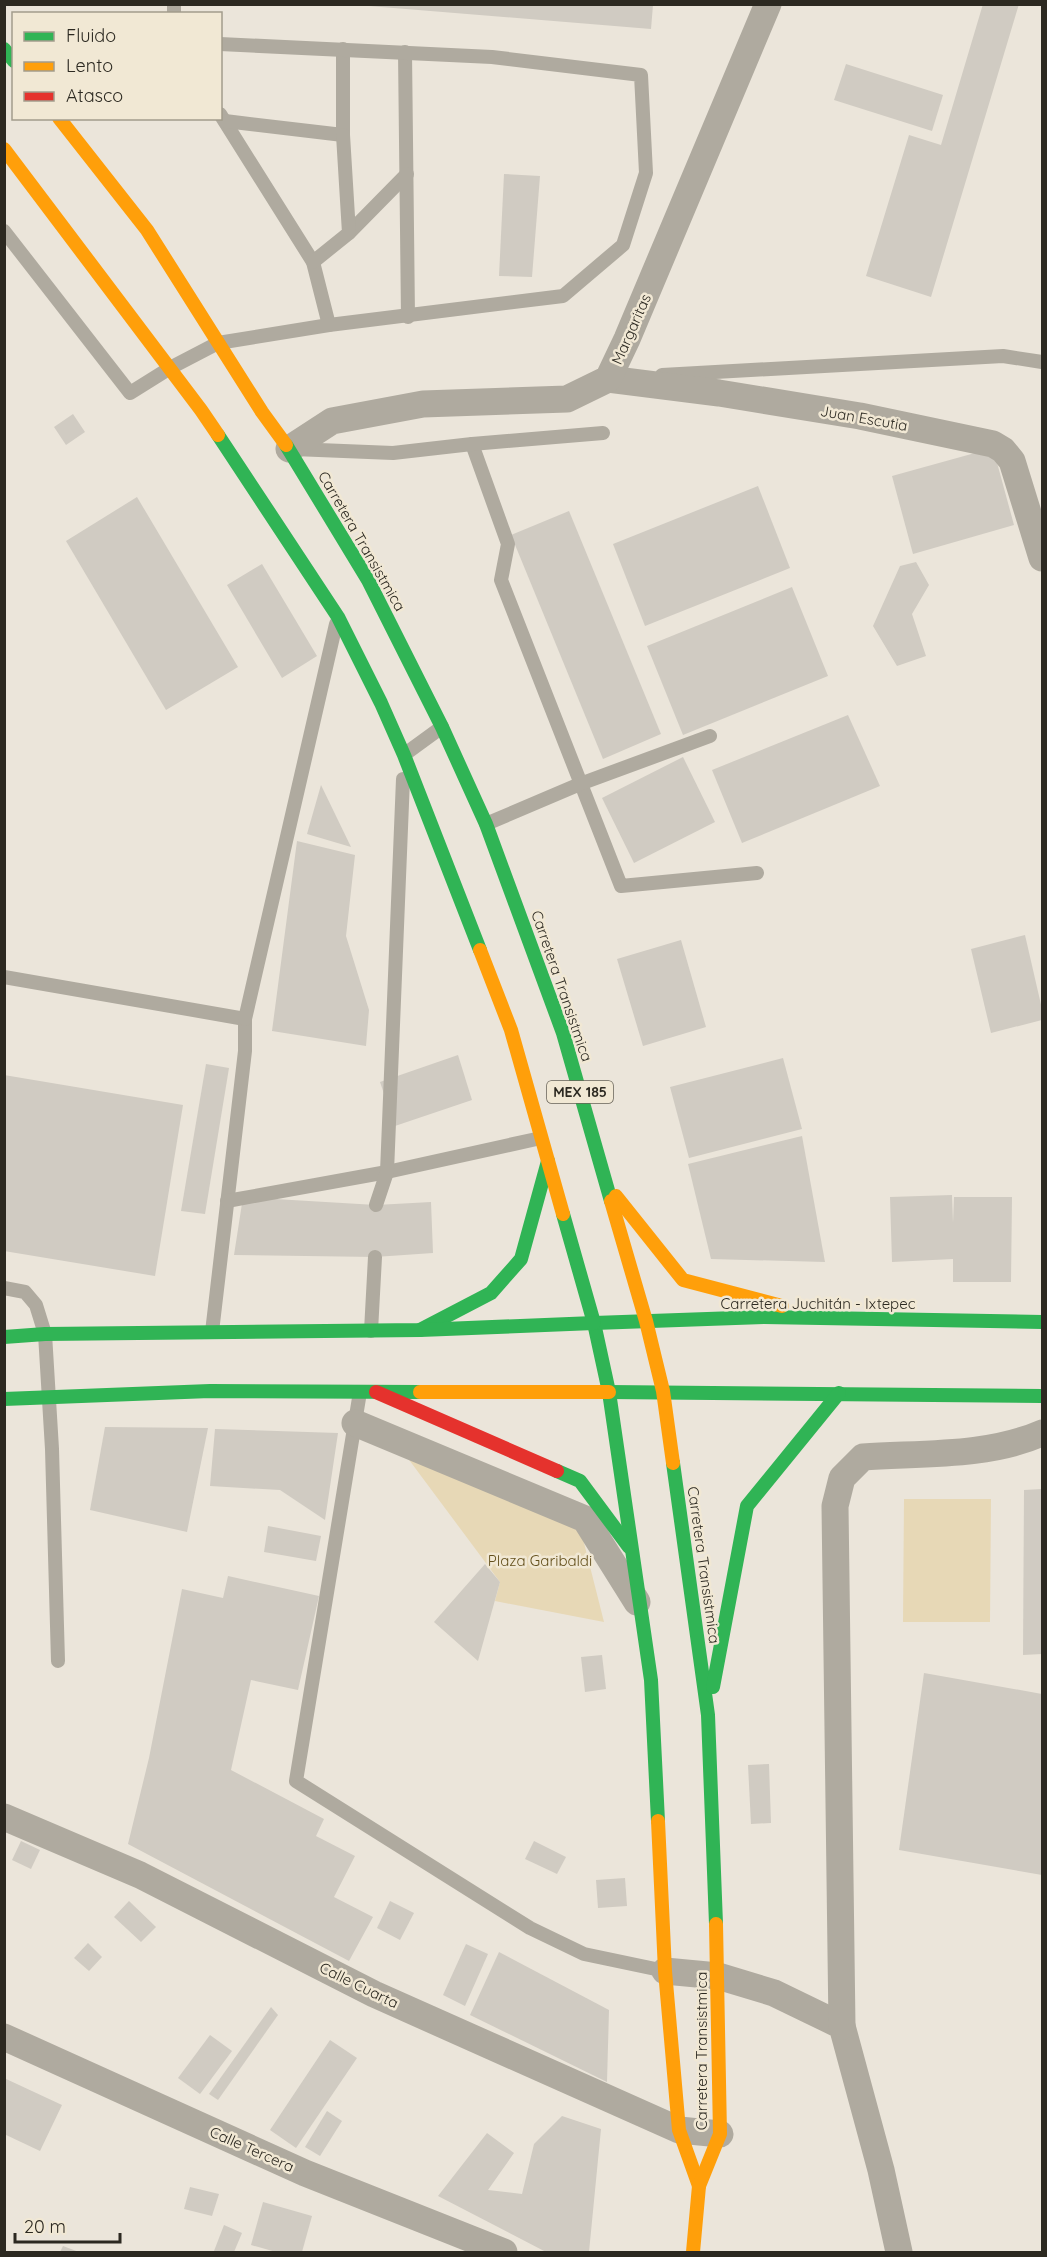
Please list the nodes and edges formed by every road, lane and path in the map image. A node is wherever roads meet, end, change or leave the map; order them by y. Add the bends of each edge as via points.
1 (768, 4) edge
2 (222, 44) edge
3 (343, 49) junction
4 (405, 52) junction
5 (223, 118) edge
6 (61, 120) edge
7 (343, 135) junction
8 (4, 150) edge
9 (407, 174) junction
10 (4, 231) edge
11 (350, 233) junction
12 (313, 262) junction
13 (408, 316) junction
14 (329, 325) junction
15 (218, 343) junction
16 (1042, 362) edge
17 (170, 368) junction
18 (608, 379) junction
19 (603, 433) dead end
20 (472, 444) junction
21 (289, 449) junction
22 (1042, 558) edge
23 (338, 617) junction
24 (442, 727) junction
25 (710, 736) dead end
26 (404, 755) junction
27 (580, 784) junction
28 (486, 824) junction
29 (757, 873) dead end
30 (4, 977) edge
31 (245, 1019) junction
32 (541, 1138) junction
33 (548, 1161) junction
34 (387, 1172) junction
35 (606, 1184) junction
36 (227, 1201) junction
37 (376, 1205) dead end
38 (375, 1257) dead end
39 (4, 1288) edge
40 (830, 1318) junction
41 (646, 1321) junction
42 (1042, 1322) edge
43 (594, 1323) junction
44 (420, 1330) junction
45 (371, 1331) junction
46 (45, 1334) junction
47 (212, 1334) junction
48 (4, 1337) edge
49 (663, 1391) junction
50 (360, 1392) junction
51 (376, 1392) junction
52 (609, 1392) junction
53 (839, 1393) junction
54 (1042, 1396) edge
55 (49, 1397) junction
56 (4, 1399) edge
57 (355, 1424) junction
58 (1042, 1432) edge
59 (631, 1550) junction
60 (639, 1605) junction
61 (58, 1661) dead end
62 (708, 1715) junction
63 (4, 1817) edge
64 (664, 1971) junction
65 (718, 1976) junction
66 (842, 2026) junction
67 (4, 2037) edge
68 (679, 2130) junction
69 (720, 2134) junction
70 (699, 2186) junction
71 (504, 2253) edge
72 (693, 2253) edge
73 (899, 2253) edge

1 - 18 street, Margaritas
2 - 3 lane
3 - 4 lane
3 - 7 lane
4 - 9 lane
4 - 13 lane via 492,57 641,75 646,173 623,245 563,296
5 - 7 lane
5 - 12 lane
6 - 15 main road, Carretera Transistmica / MEX 185 via 147,230
7 - 11 lane
8 - 17 main road, Carretera Transistmica / MEX 185
9 - 11 lane
9 - 13 lane
10 - 17 lane via 130,393
11 - 12 lane
12 - 14 lane
13 - 14 lane
14 - 15 lane
15 - 17 lane
15 - 21 main road, Carretera Transistmica / MEX 185
16 - 18 lane via 1003,356
17 - 23 main road, Carretera Transistmica / MEX 185
18 - 21 street, Margaritas via 567,399 423,404 332,421
18 - 22 street, Juan Escutia via 860,416 993,444 1012,461
19 - 20 lane
20 - 21 lane via 393,453
20 - 27 lane via 508,544 501,580
21 - 24 main road, Carretera Transistmica / MEX 185 via 368,579
23 - 26 main road, Carretera Transistmica / MEX 185
23 - 31 lane
24 - 26 lane
24 - 28 main road, Carretera Transistmica / MEX 185
25 - 27 lane
26 - 32 main road, Carretera Transistmica / MEX 185 via 511,1030
26 - 34 lane
27 - 28 lane
27 - 29 lane via 621,886
28 - 35 main road, Carretera Transistmica / MEX 185 via 563,1033
30 - 31 lane
31 - 36 lane via 245,1051
32 - 33 main road, Carretera Transistmica / MEX 185
32 - 34 lane
33 - 43 main road, Carretera Transistmica / MEX 185
33 - 44 main road via 521,1259 492,1293
34 - 36 lane
34 - 37 lane
35 - 40 main road via 683,1280
35 - 41 main road, Carretera Transistmica / MEX 185
36 - 47 lane
38 - 45 lane
39 - 46 lane via 25,1292 36,1305
40 - 41 main road, Carretera Juchitán - Ixtepec
40 - 42 main road, Carretera Juchitán - Ixtepec
41 - 43 main road, Carretera Juchitán - Ixtepec
41 - 49 main road, Carretera Transistmica / MEX 185
43 - 44 main road, Carretera Juchitán - Ixtepec
43 - 52 main road, Carretera Transistmica / MEX 185
44 - 45 main road, Carretera Juchitán - Ixtepec
45 - 47 main road, Carretera Juchitán - Ixtepec
46 - 47 main road, Carretera Juchitán - Ixtepec
46 - 48 main road, Carretera Juchitán - Ixtepec
46 - 55 lane
49 - 52 main road
49 - 53 main road
49 - 62 main road, Carretera Transistmica / MEX 185
50 - 51 main road
50 - 55 main road via 210,1391
50 - 57 lane
51 - 52 main road
51 - 59 main road via 580,1481
52 - 59 main road, Carretera Transistmica / MEX 185
53 - 54 main road
53 - 62 main road via 747,1506
55 - 56 main road
55 - 61 lane
57 - 60 street via 585,1519
57 - 64 lane via 296,1781 530,1928 584,1954
58 - 66 street via 1027,1440 988,1449 863,1457 842,1478 835,1506
59 - 60 main road, Carretera Transistmica / MEX 185
60 - 64 main road, Carretera Transistmica / MEX 185 via 651,1680
62 - 65 main road, Carretera Transistmica / MEX 185
63 - 68 street, Calle Cuarta via 140,1875 374,1994
64 - 65 street
64 - 68 main road, Carretera Transistmica / MEX 185
65 - 66 street via 774,1993
65 - 69 main road, Carretera Transistmica / MEX 185
66 - 73 street
67 - 71 street, Calle Tercera via 305,2173
68 - 69 street, Calle Cuarta
68 - 70 main road, Carretera Transistmica / MEX 185
69 - 70 main road, Carretera Transistmica / MEX 185
70 - 72 main road, MEX 185

